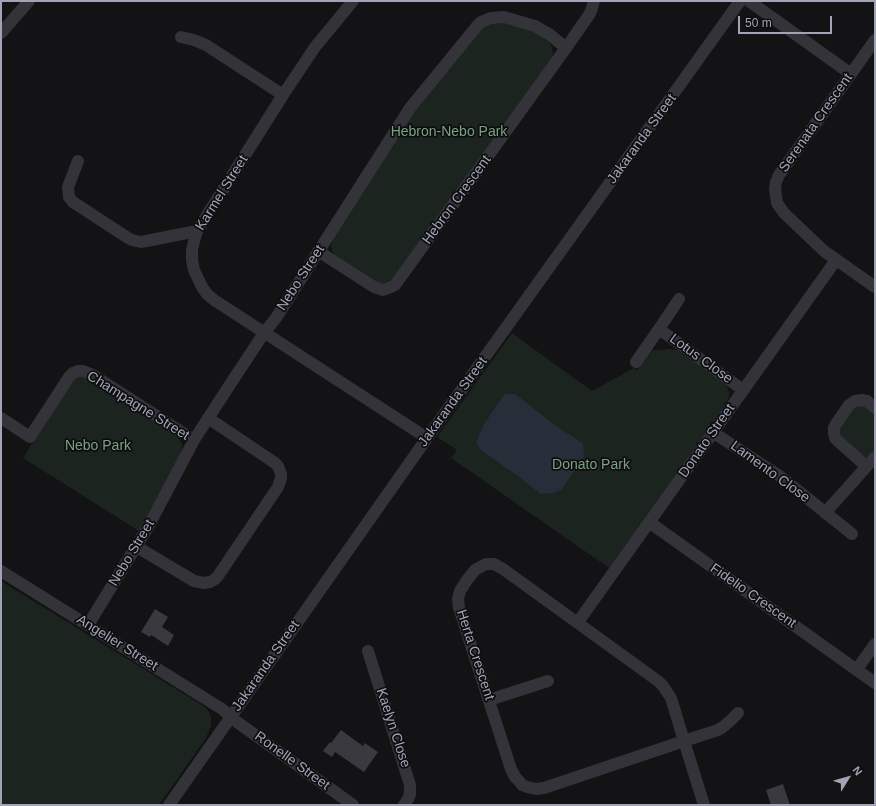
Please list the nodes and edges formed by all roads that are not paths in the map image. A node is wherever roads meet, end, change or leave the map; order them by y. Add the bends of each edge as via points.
1 (29, 1) edge
2 (353, 1) edge
3 (594, 1) edge
4 (740, 1) edge
5 (749, 1) edge
6 (1, 33) edge
7 (181, 37) dead end
8 (875, 40) edge
9 (566, 48) junction
10 (851, 74) junction
11 (283, 95) junction
12 (78, 161) dead end
13 (197, 231) junction
14 (318, 251) junction
15 (836, 260) junction
16 (875, 287) edge
17 (680, 299) dead end
18 (659, 329) junction
19 (264, 333) junction
20 (636, 362) dead end
21 (743, 390) junction
22 (875, 408) edge
23 (1, 418) edge
24 (208, 418) junction
25 (714, 432) junction
26 (427, 438) junction
27 (194, 440) junction
28 (875, 457) edge
29 (866, 466) junction
30 (825, 513) junction
31 (649, 522) junction
32 (852, 534) dead end
33 (137, 547) junction
34 (1, 571) edge
35 (578, 622) junction
36 (88, 625) junction
37 (875, 644) edge
38 (368, 651) dead end
39 (857, 669) junction
40 (548, 681) dead end
41 (875, 682) edge
42 (489, 700) junction
43 (738, 713) dead end
44 (231, 716) junction
45 (684, 741) junction
46 (169, 805) edge
47 (353, 805) edge
48 (404, 805) edge
49 (704, 805) edge

1 - 6 street
2 - 11 street, Karmel Street via 318,42
3 - 9 street, Hebron Crescent via 589,15
4 - 26 street, Jakaranda Street
5 - 10 street
7 - 11 street via 206,45
8 - 10 street, Serenata Crescent
9 - 14 street, Nebo Street via 535,26 504,17 481,22 410,108
9 - 14 street, Hebron Crescent via 395,285 383,290 374,287
10 - 15 street, Serenata Crescent via 779,175 775,189 778,203 784,213
11 - 13 street, Karmel Street
12 - 13 street via 68,187 69,197 128,238 145,241
13 - 19 street, Karmel Street via 192,260 202,287 214,300
14 - 19 street, Nebo Street
15 - 16 street, Serenata Crescent
15 - 21 street, Donato Street
17 - 18 street, Lotus Close
18 - 20 street, Lotus Close
18 - 21 street, Lotus Close
19 - 24 street, Nebo Street
19 - 26 street, Karmel Street
21 - 25 street, Donato Street
22 - 29 street via 867,401 855,401 849,405 834,428 839,442
23 - 27 street, Champagne Street via 30,436 69,376 83,371
24 - 27 street, Nebo Street
24 - 33 street via 275,463 281,478 278,487 218,576 210,582 194,581
25 - 30 street, Lamento Close via 781,477
25 - 31 street, Donato Street
26 - 44 street, Jakaranda Street
27 - 33 street, Nebo Street
28 - 29 street
29 - 30 street
30 - 32 street, Lamento Close
31 - 35 street, Donato Street
31 - 39 street, Fidelio Crescent
33 - 36 street, Nebo Street
34 - 36 street, Angelier Street
35 - 42 street, Herta Crescent via 494,564 486,564 475,570 458,599
35 - 45 street, Herta Crescent via 663,686 671,698
36 - 44 street, Angelier Street
37 - 39 street
38 - 48 street, Kaelyn Close via 410,785 410,794
39 - 41 street, Fidelio Crescent
40 - 42 street
42 - 45 street, Herta Crescent via 511,769 515,777 527,788 544,788
43 - 45 street via 723,727
44 - 46 street, Jakaranda Street
44 - 47 street, Ronelle Street
45 - 49 street, Herta Crescent

